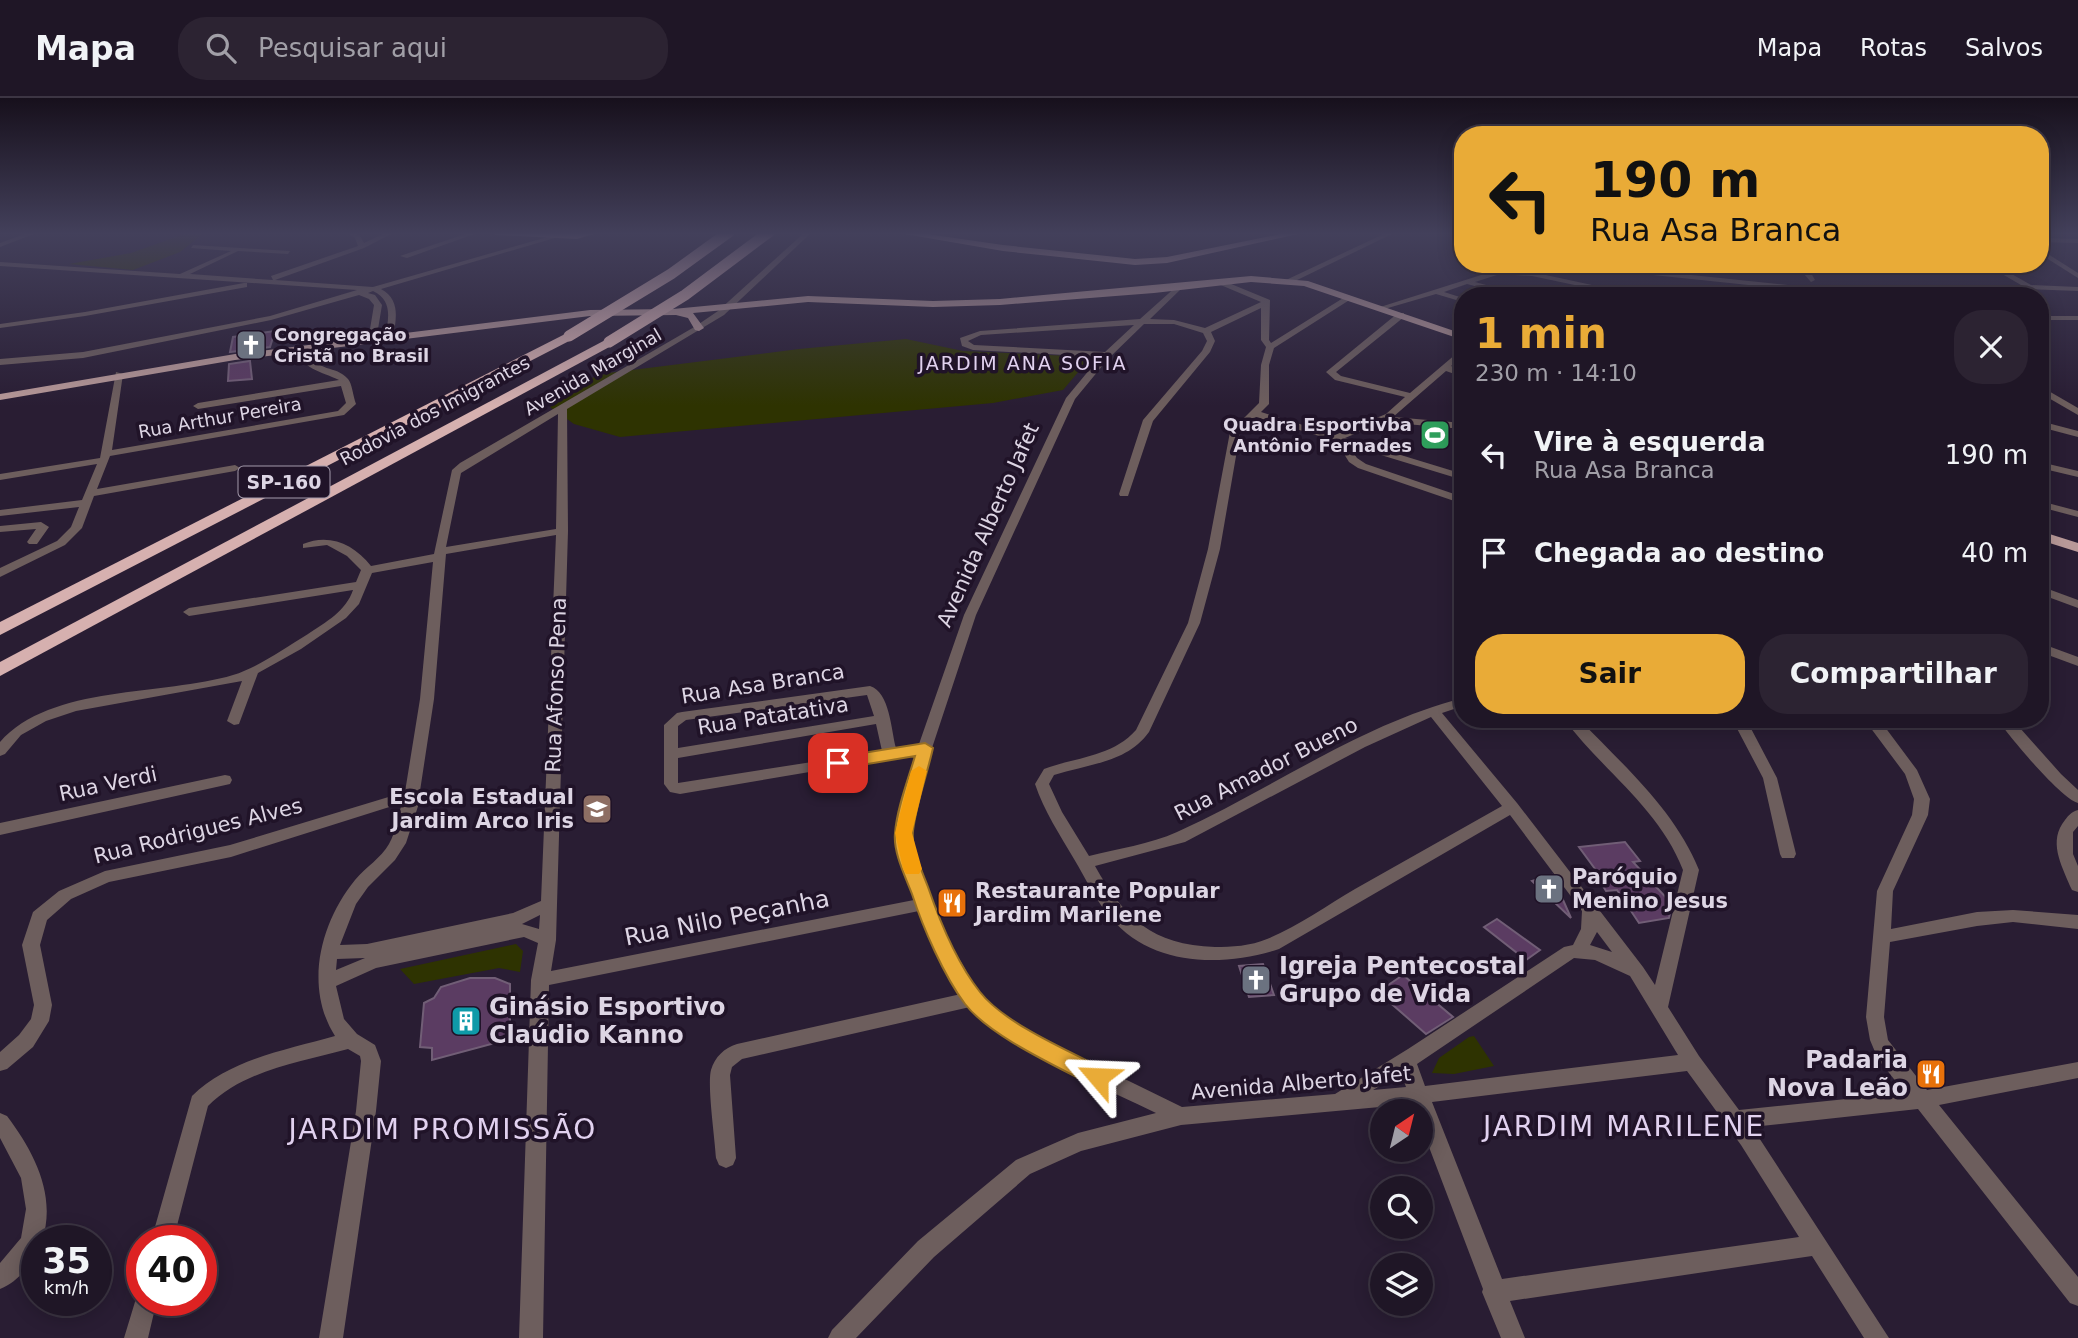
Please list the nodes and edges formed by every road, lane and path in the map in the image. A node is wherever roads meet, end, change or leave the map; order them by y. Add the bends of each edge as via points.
1 (218, 290) edge
2 (324, 290) edge
3 (345, 290) edge
4 (383, 290) edge
5 (385, 290) edge
6 (645, 290) edge
7 (692, 290) edge
8 (746, 290) edge
9 (1154, 290) joint
10 (1175, 290) edge
11 (1244, 290) edge
12 (1324, 290) edge
13 (1437, 290) edge
14 (1434, 291) junction
15 (374, 293) junction
16 (1348, 297) junction
17 (1454, 297) edge
18 (1165, 300) junction
19 (1267, 302) junction
20 (727, 307) junction
21 (1381, 308) junction
22 (673, 312) junction
23 (1401, 315) junction
24 (2049, 318) edge
25 (2077, 318) edge
26 (1142, 323) junction
27 (0, 325) edge
28 (699, 328) junction
29 (1265, 330) junction
30 (1206, 331) junction
31 (1454, 334) edge
32 (1286, 335) junction
33 (389, 339) junction
34 (372, 341) junction
35 (1270, 347) junction
36 (301, 349) junction
37 (1107, 355) junction
38 (1454, 359) edge
39 (0, 362) edge
40 (1444, 367) junction
41 (1454, 371) edge
42 (119, 374) junction
43 (346, 382) junction
44 (2049, 394) edge
45 (1411, 396) junction
46 (0, 397) edge
47 (198, 406) dead end
48 (563, 409) junction
49 (2078, 412) edge
50 (1256, 414) junction
51 (1383, 419) junction
52 (1454, 425) edge
53 (2049, 426) edge
54 (2078, 434) edge
55 (1338, 437) junction
56 (104, 457) junction
57 (2049, 467) edge
58 (235, 468) dead end
59 (1454, 474) edge
60 (2078, 474) edge
61 (0, 477) edge
62 (1124, 494) dead end
63 (1454, 497) edge
64 (87, 498) junction
65 (2049, 506) edge
66 (0, 513) edge
67 (2078, 514) edge
68 (0, 529) edge
69 (562, 531) junction
70 (2049, 538) edge
71 (33, 542) dead end
72 (307, 546) dead end
73 (2078, 548) edge
74 (440, 554) junction
75 (368, 570) junction
76 (0, 573) edge
77 (362, 584) junction
78 (2049, 593) edge
79 (2078, 604) edge
80 (189, 612) dead end
81 (0, 629) edge
82 (2049, 651) edge
83 (2078, 662) edge
84 (0, 670) edge
85 (252, 673) junction
86 (1454, 705) edge
87 (1433, 711) junction
88 (881, 719) junction
89 (234, 721) dead end
90 (1579, 728) edge
91 (1744, 728) edge
92 (1878, 728) edge
93 (2012, 728) edge
94 (925, 748) junction
95 (0, 751) edge
96 (671, 754) junction
97 (890, 754) junction
98 (225, 780) dead end
99 (414, 794) junction
100 (2078, 798) edge
101 (1512, 807) junction
102 (2078, 815) edge
103 (0, 830) edge
104 (1788, 854) dead end
105 (1085, 863) junction
106 (2078, 886) edge
107 (549, 904) junction
108 (924, 904) junction
109 (1590, 909) junction
110 (2078, 922) edge
111 (1881, 937) junction
112 (547, 940) junction
113 (1579, 950) junction
114 (330, 953) junction
115 (1637, 972) junction
116 (540, 980) junction
117 (327, 982) junction
118 (973, 999) junction
119 (1658, 1006) junction
120 (350, 1040) junction
121 (1406, 1061) junction
122 (1692, 1062) junction
123 (0, 1063) edge
124 (2078, 1070) edge
125 (1419, 1095) junction
126 (1922, 1100) junction
127 (1339, 1101) junction
128 (1181, 1116) junction
129 (1734, 1120) junction
130 (0, 1122) edge
131 (726, 1158) dead end
132 (166, 1225) edge
133 (1816, 1245) junction
134 (0, 1278) edge
135 (1493, 1292) junction
136 (2078, 1295) edge
137 (142, 1316) edge
138 (136, 1338) edge
139 (331, 1338) edge
140 (531, 1338) edge
141 (840, 1338) edge
142 (1513, 1338) edge
143 (1877, 1338) edge

1 - 27 street
2 - 15 street
3 - 15 street
4 - 15 street
5 - 15 street
6 - 81 highway, Rodovia dos Imigrantes / SP-160, bridge via 569,336
7 - 84 highway, Rodovia dos Imigrantes / SP-160, bridge via 608,342
8 - 20 street, Avenida Marginal
9 - 18 street
9 - 20 main road via 989,303 826,299
10 - 18 street, Avenida Alberto Jafet
11 - 19 street
12 - 16 main road
13 - 14 street
14 - 17 street
14 - 21 street
15 - 33 street via 394,304
15 - 34 street via 378,305
15 - 39 street via 83,355
16 - 21 main road
16 - 32 street
18 - 26 street, Avenida Alberto Jafet
19 - 29 street
19 - 30 street
20 - 22 main road
20 - 28 street, Avenida Marginal
21 - 23 main road
22 - 28 main road via 692,316
22 - 33 main road via 590,313
23 - 31 main road
23 - 45 street via 1330,372
24 - 25 street
26 - 30 street via 1174,322
26 - 37 street, Avenida Alberto Jafet
26 - 37 street via 980,333 963,342 973,347
28 - 48 street, Avenida Marginal
29 - 32 street
29 - 35 street
30 - 62 street via 1211,341 1206,352 1148,420
32 - 35 street
33 - 34 main road
34 - 36 main road
35 - 50 street via 1264,404
36 - 42 main road
36 - 43 street via 306,362
37 - 94 street, Avenida Alberto Jafet via 1071,398 984,579
38 - 40 street
40 - 41 street
40 - 45 street
42 - 46 main road
42 - 56 street
43 - 47 street
43 - 56 street, Rua Arthur Pereira via 351,404 341,413
44 - 49 street
45 - 51 street
48 - 69 street, Rua Afonso Pena
48 - 74 street, Avenida Marginal via 456,472
50 - 55 street
50 - 105 street via 1235,432 1214,549 1194,623 1142,732 1123,750 1049,772 1042,784 1047,801
51 - 52 street
51 - 55 street
53 - 54 street
55 - 59 street
55 - 63 street via 1362,466
56 - 61 street, Rua Arthur Pereira
56 - 64 street
57 - 60 street
58 - 64 street
64 - 66 street
64 - 76 street via 71,535
65 - 67 street
68 - 71 street via 41,525
69 - 74 street
69 - 107 street, Rua Afonso Pena
70 - 73 main road
72 - 75 street via 332,543 365,563
74 - 75 street
74 - 99 street via 427,709
75 - 77 street
77 - 80 street
77 - 85 street via 342,617
78 - 79 street
82 - 83 street
85 - 89 street
85 - 95 street via 52,712 19,729
86 - 87 street, Rua Amador Bueno
87 - 101 street
87 - 105 street, Rua Amador Bueno via 1178,838
88 - 96 street, Rua Patatativa
88 - 96 street, Rua Asa Branca via 876,695 870,690 682,716 671,722
88 - 97 street, Rua Asa Branca
90 - 119 street via 1647,802 1686,853 1691,870
91 - 104 street via 1770,778
92 - 111 street via 1912,773 1922,799 1920,815 1885,891
93 - 100 street
94 - 97 street, Rua Asa Branca
94 - 108 street, Avenida Alberto Jafet via 904,833
96 - 97 street, Rua Asa Branca via 675,789
98 - 103 street, Rua Verdi
99 - 114 street via 398,843 347,906
99 - 123 street, Rua Rodrigues Alves via 231,851 114,875 65,895 39,917 31,945 43,1005 40,1021 26,1041
101 - 105 street via 1273,944 1236,954 1174,948 1149,939 1121,918
101 - 109 street
102 - 106 street via 2065,831 2065,854
107 - 112 street, Rua Afonso Pena
107 - 114 street via 516,919 367,951
108 - 116 street, Rua Nilo Peçanha
108 - 118 street, Avenida Alberto Jafet
109 - 113 street via 1590,929
109 - 115 street
110 - 111 street via 2001,916
111 - 126 street via 1875,1017 1879,1040
112 - 116 street, Rua Afonso Pena
112 - 117 street via 516,931 373,962
113 - 115 street
113 - 121 street via 1563,955
114 - 117 street
115 - 119 street
116 - 140 street, Rua Afonso Pena
117 - 120 street via 329,1006
118 - 128 street, Avenida Alberto Jafet via 1034,1044
118 - 131 street via 737,1052 727,1058 720,1075
119 - 122 street
120 - 132 street via 237,1074 206,1092 199,1102
120 - 139 street via 368,1051 370,1075
121 - 125 street
121 - 127 street
122 - 125 street, Avenida Alberto Jafet
122 - 129 street
124 - 126 street
125 - 127 street, Avenida Alberto Jafet
125 - 135 street
126 - 129 street
126 - 136 street
127 - 128 street, Avenida Alberto Jafet
128 - 141 street via 1078,1142 1023,1167 926,1249
129 - 133 street
130 - 134 street via 28,1168 37,1220 31,1241
133 - 135 street
133 - 143 street
135 - 142 street
137 - 138 street

